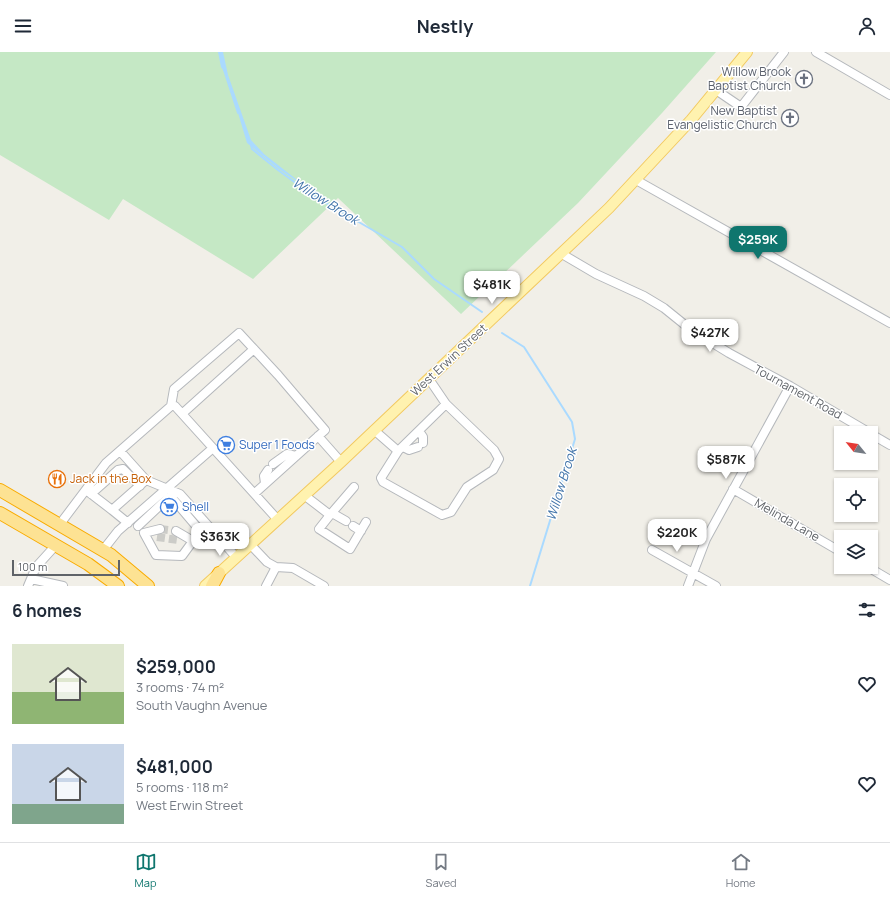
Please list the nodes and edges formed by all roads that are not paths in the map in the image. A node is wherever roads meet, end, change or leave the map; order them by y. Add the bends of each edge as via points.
1 (747, 52) edge
2 (784, 52) edge
3 (816, 52) edge
4 (716, 90) junction
5 (890, 95) edge
6 (636, 180) junction
7 (562, 254) junction
8 (890, 323) edge
9 (254, 349) junction
10 (429, 379) junction
11 (790, 386) junction
12 (446, 404) junction
13 (171, 406) junction
14 (183, 413) junction
15 (859, 426) edge
16 (374, 430) junction
17 (419, 431) junction
18 (318, 436) junction
19 (878, 437) edge
20 (890, 445) edge
21 (213, 448) junction
22 (401, 449) junction
23 (120, 451) junction
24 (296, 456) junction
25 (130, 462) junction
26 (341, 462) junction
27 (124, 470) junction
28 (143, 483) junction
29 (265, 483) junction
30 (354, 488) dead end
31 (167, 489) junction
32 (733, 489) junction
33 (0, 490) edge
34 (89, 492) junction
35 (255, 493) junction
36 (304, 495) junction
37 (112, 510) junction
38 (0, 513) edge
39 (331, 514) junction
40 (278, 520) junction
41 (130, 521) junction
42 (346, 521) dead end
43 (366, 522) dead end
44 (60, 524) junction
45 (138, 526) junction
46 (210, 527) junction
47 (176, 531) tunnel mouth
48 (144, 533) junction
49 (158, 533) tunnel mouth
50 (202, 533) junction
51 (178, 540) tunnel mouth
52 (192, 541) junction
53 (250, 544) junction
54 (56, 545) junction
55 (834, 548) edge
56 (103, 550) junction
57 (652, 550) dead end
58 (236, 557) junction
59 (276, 567) junction
60 (693, 572) junction
61 (218, 573) junction
62 (878, 573) edge
63 (890, 580) edge
64 (29, 583) edge
65 (64, 586) edge
66 (118, 586) edge
67 (148, 586) edge
68 (204, 586) edge
69 (212, 586) edge
70 (266, 586) edge
71 (324, 586) edge
72 (688, 586) edge
73 (716, 586) edge

1 - 4 main road, West Erwin Street
2 - 4 street via 741,107
3 - 5 street
4 - 6 main road, West Erwin Street
6 - 7 main road, West Erwin Street
6 - 8 street
7 - 10 main road, West Erwin Street
7 - 11 street, Tournament Road via 596,274 644,296 690,329
9 - 13 street via 239,333 174,389
9 - 14 street
9 - 18 street via 325,430
10 - 12 street
10 - 16 main road, West Erwin Street
11 - 15 street, Tournament Road
11 - 32 street
12 - 17 street
12 - 22 street via 497,455 499,459 494,470 467,487 451,512 442,515 383,482 383,473
13 - 14 street via 177,406
13 - 23 street
14 - 21 street
16 - 22 street
16 - 26 main road, West Erwin Street
17 - 22 street
17 - 22 street via 423,436 420,445 409,450
18 - 24 street
18 - 26 street
19 - 20 street, Tournament Road
21 - 31 street
21 - 35 street
23 - 25 street
23 - 34 street via 106,463
24 - 29 street
24 - 29 street via 287,454 270,467 264,476
25 - 27 street
25 - 28 street
26 - 36 main road, West Erwin Street
27 - 28 street
27 - 34 street via 118,470
28 - 31 street
28 - 37 street
29 - 35 street
30 - 39 street
31 - 41 street
31 - 46 street via 180,494
32 - 55 street, Melinda Lane
32 - 60 street via 706,539
33 - 44 highway
34 - 37 street
34 - 44 street
35 - 40 street
36 - 39 street
36 - 40 main road, West Erwin Street
37 - 41 street
38 - 54 highway
39 - 42 street
39 - 43 street via 319,529 350,549 357,528
40 - 53 main road, West Erwin Street
41 - 45 street
41 - 56 street
44 - 56 highway
45 - 48 street
45 - 50 street via 169,498 174,500
46 - 50 street
46 - 58 street
47 - 52 street
48 - 49 street
48 - 52 street via 156,555 182,556
50 - 52 street
51 - 52 street
53 - 58 main road, West Erwin Street
53 - 59 street via 267,562
54 - 64 street via 36,567
54 - 66 highway
56 - 67 highway
57 - 60 street
58 - 61 main road, West Erwin Street
59 - 70 street
59 - 71 street via 292,568
60 - 72 street
60 - 73 street
61 - 68 main road, West Erwin Street
61 - 69 highway
62 - 63 street
64 - 65 street

